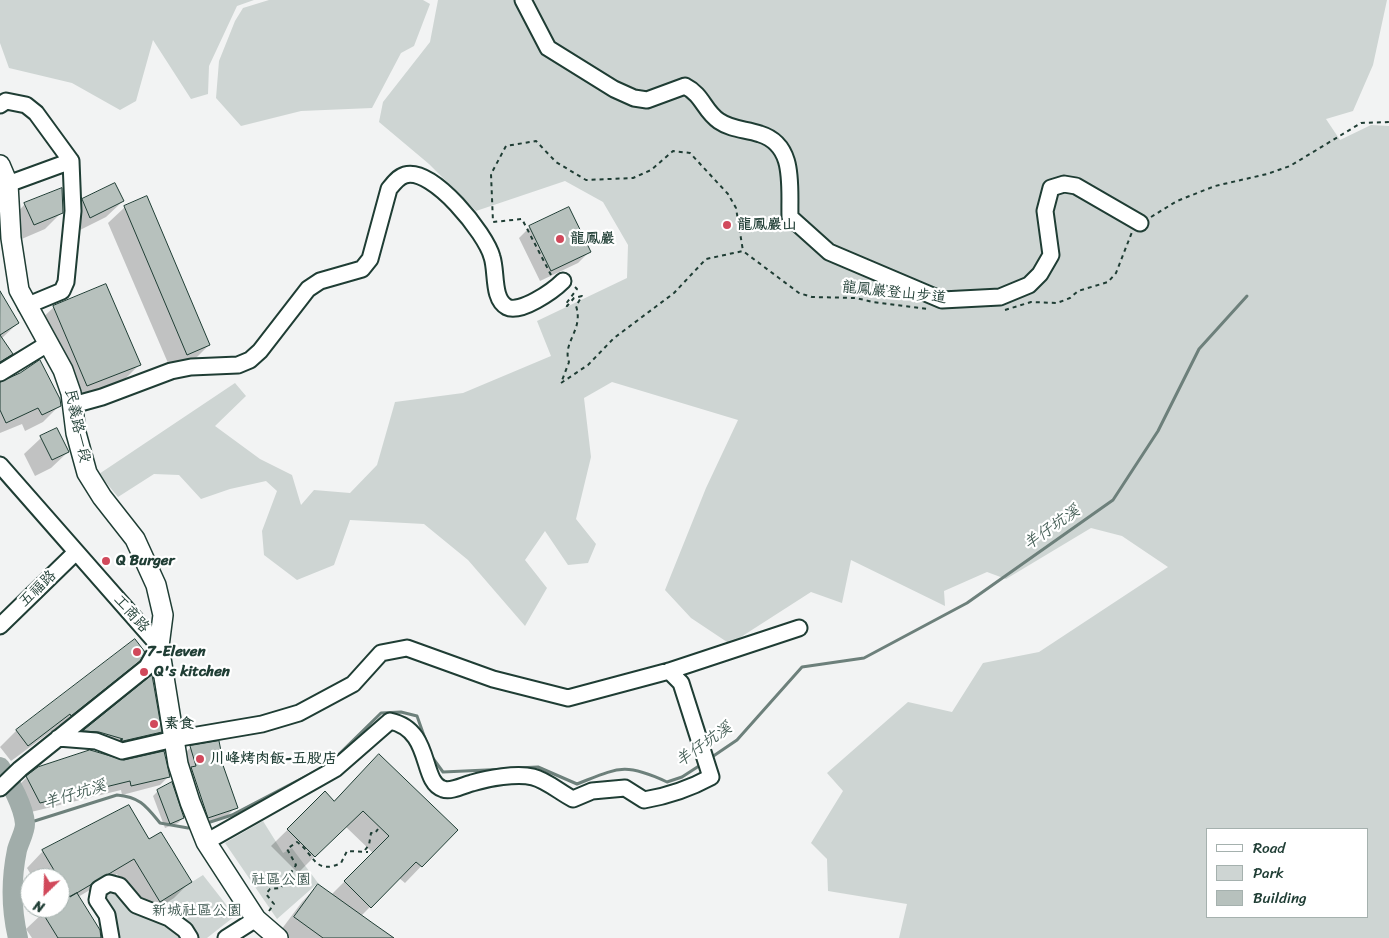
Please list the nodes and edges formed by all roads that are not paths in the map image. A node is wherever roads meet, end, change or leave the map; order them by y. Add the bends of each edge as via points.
1 (523, 0) edge
2 (0, 105) edge
3 (71, 161) junction
4 (0, 165) edge
5 (4, 187) edge
6 (1140, 223) road end
7 (564, 285) road end
8 (26, 306) junction
9 (49, 343) junction
10 (0, 373) edge
11 (73, 404) junction
12 (0, 465) edge
13 (76, 552) junction
14 (0, 626) edge
15 (799, 628) dead end
16 (159, 646) junction
17 (669, 672) junction
18 (58, 738) junction
19 (174, 739) junction
20 (0, 788) edge
21 (206, 842) junction
22 (258, 921) junction
23 (111, 938) edge
24 (190, 938) edge
25 (226, 938) edge
26 (278, 938) edge

1 - 6 street via 548,48 614,88 634,98 647,100 685,86 695,91 718,120 778,142 787,159 790,217 830,252 942,300 1000,297 1029,285 1040,274 1051,255 1045,211 1050,188 1064,184 1076,186
2 - 3 street via 6,101 26,105
3 - 5 street
3 - 8 street via 72,211 66,282 62,291
4 - 5 main road, 民義路一段
5 - 8 main road, 民義路一段 via 19,290
7 - 11 street via 523,306 513,309 505,306 499,300 492,256 464,211 438,187 417,175 406,174 388,189 370,259 362,269 320,281 308,289 250,360 238,365 172,371 102,397
8 - 9 main road, 民義路一段
9 - 10 street
9 - 11 main road, 民義路一段 via 63,370
11 - 16 main road, 民義路一段 via 76,433 87,473 135,539 156,585 162,615
12 - 13 street, 工商路
13 - 14 street, 五福路
13 - 16 street, 工商路
15 - 17 street
16 - 18 street, 工商路 via 147,666
16 - 19 main road, 民義路一段
17 - 19 street via 568,698 494,680 407,648 381,653 353,684 299,713 262,724
17 - 21 street via 681,683 711,777 691,788 644,800 625,788 592,791 573,800 533,777 490,778 442,789 431,777 418,741 404,724 390,721 335,769
18 - 19 street via 96,741 122,751
18 - 20 street, 工商路
19 - 21 main road, 民義路一段 via 181,774
21 - 22 main road, 民義路一段
22 - 25 street
22 - 26 main road, 民義路一段
23 - 24 street via 107,915 97,900 99,889 109,883 120,886 136,905 169,918

